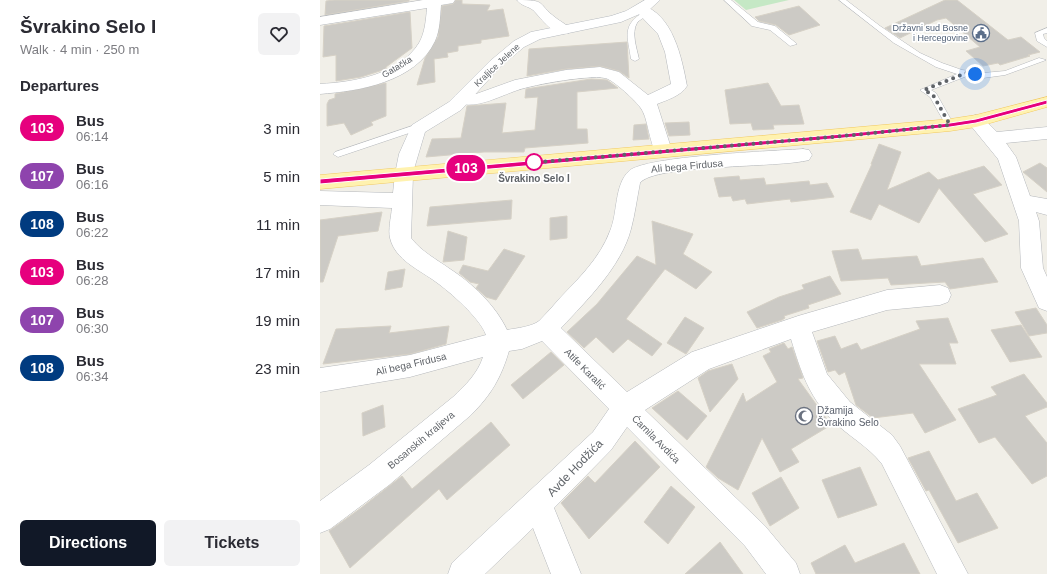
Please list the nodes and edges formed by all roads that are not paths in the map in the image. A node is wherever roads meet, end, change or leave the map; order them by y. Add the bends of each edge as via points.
1 (524, 0) edge
2 (727, 0) edge
3 (842, 0) edge
4 (442, 1) edge
5 (647, 7) edge
6 (320, 21) edge
7 (564, 30) junction
8 (1047, 30) edge
9 (793, 44) dead end
10 (1047, 45) edge
11 (635, 59) dead end
12 (1042, 60) dead end
13 (966, 73) junction
14 (320, 89) edge
15 (462, 99) junction
16 (646, 102) junction
17 (1047, 102) edge
18 (976, 121) junction
19 (950, 125) junction
20 (421, 126) junction
21 (1047, 133) edge
22 (993, 138) junction
23 (663, 151) junction
24 (338, 154) dead end
25 (803, 155) dead end
26 (404, 174) junction
27 (320, 182) edge
28 (320, 198) edge
29 (401, 201) junction
30 (1024, 202) junction
31 (1047, 207) edge
32 (940, 295) dead end
33 (1047, 301) edge
34 (798, 326) junction
35 (546, 329) junction
36 (500, 342) junction
37 (320, 380) edge
38 (625, 408) junction
39 (538, 504) junction
40 (320, 519) edge
41 (463, 574) edge
42 (566, 574) edge
43 (785, 574) edge
44 (953, 574) edge

1 - 7 street via 537,6 549,20
2 - 9 lane via 755,24 772,28
3 - 13 lane via 889,38 919,56
4 - 6 street, Gatačka
4 - 14 street, Gatačka via 427,43 418,54 402,66 382,77 361,84
5 - 7 street, Kraljice Jelene via 619,18
5 - 11 lane via 631,31 630,39
5 - 16 street via 665,31 673,49 679,86 663,96
7 - 15 street, Kraljice Jelene via 524,40 495,64
8 - 10 lane via 1039,33 1040,39
12 - 13 lane via 1004,73
13 - 19 lane via 924,90 933,95
15 - 16 street via 478,99 515,85 566,75 600,72 613,75
15 - 20 street, Kraljice Jelene
16 - 23 street via 653,113
17 - 18 main road
18 - 19 main road
18 - 22 street
19 - 23 main road
20 - 24 lane
20 - 26 street via 414,137
21 - 22 street
22 - 30 street via 1008,157
23 - 26 main road
25 - 35 street, Ali bega Firdusa via 655,168 636,174 631,182 621,230 607,259
26 - 27 main road
26 - 29 street
28 - 29 street
29 - 36 street via 400,238 403,245 412,255 445,277 491,322
30 - 31 street
30 - 33 street via 1029,221 1032,268
32 - 34 street, Ćamila Avdića via 887,300
34 - 38 street, Ćamila Avdića via 701,360
34 - 44 street via 817,381 841,411 883,444 891,454
35 - 36 street, Ali bega Firdusa via 522,338
35 - 38 street, Atife Karalić
36 - 37 street, Ali bega Firdusa via 410,366
36 - 40 street, Bosanskih kraljeva via 490,371 462,406 379,475
38 - 39 street, Avde Hodžića via 602,441
38 - 43 street, Ćamila Avdića via 755,536
39 - 41 street
39 - 42 street, Avde Hodžića

